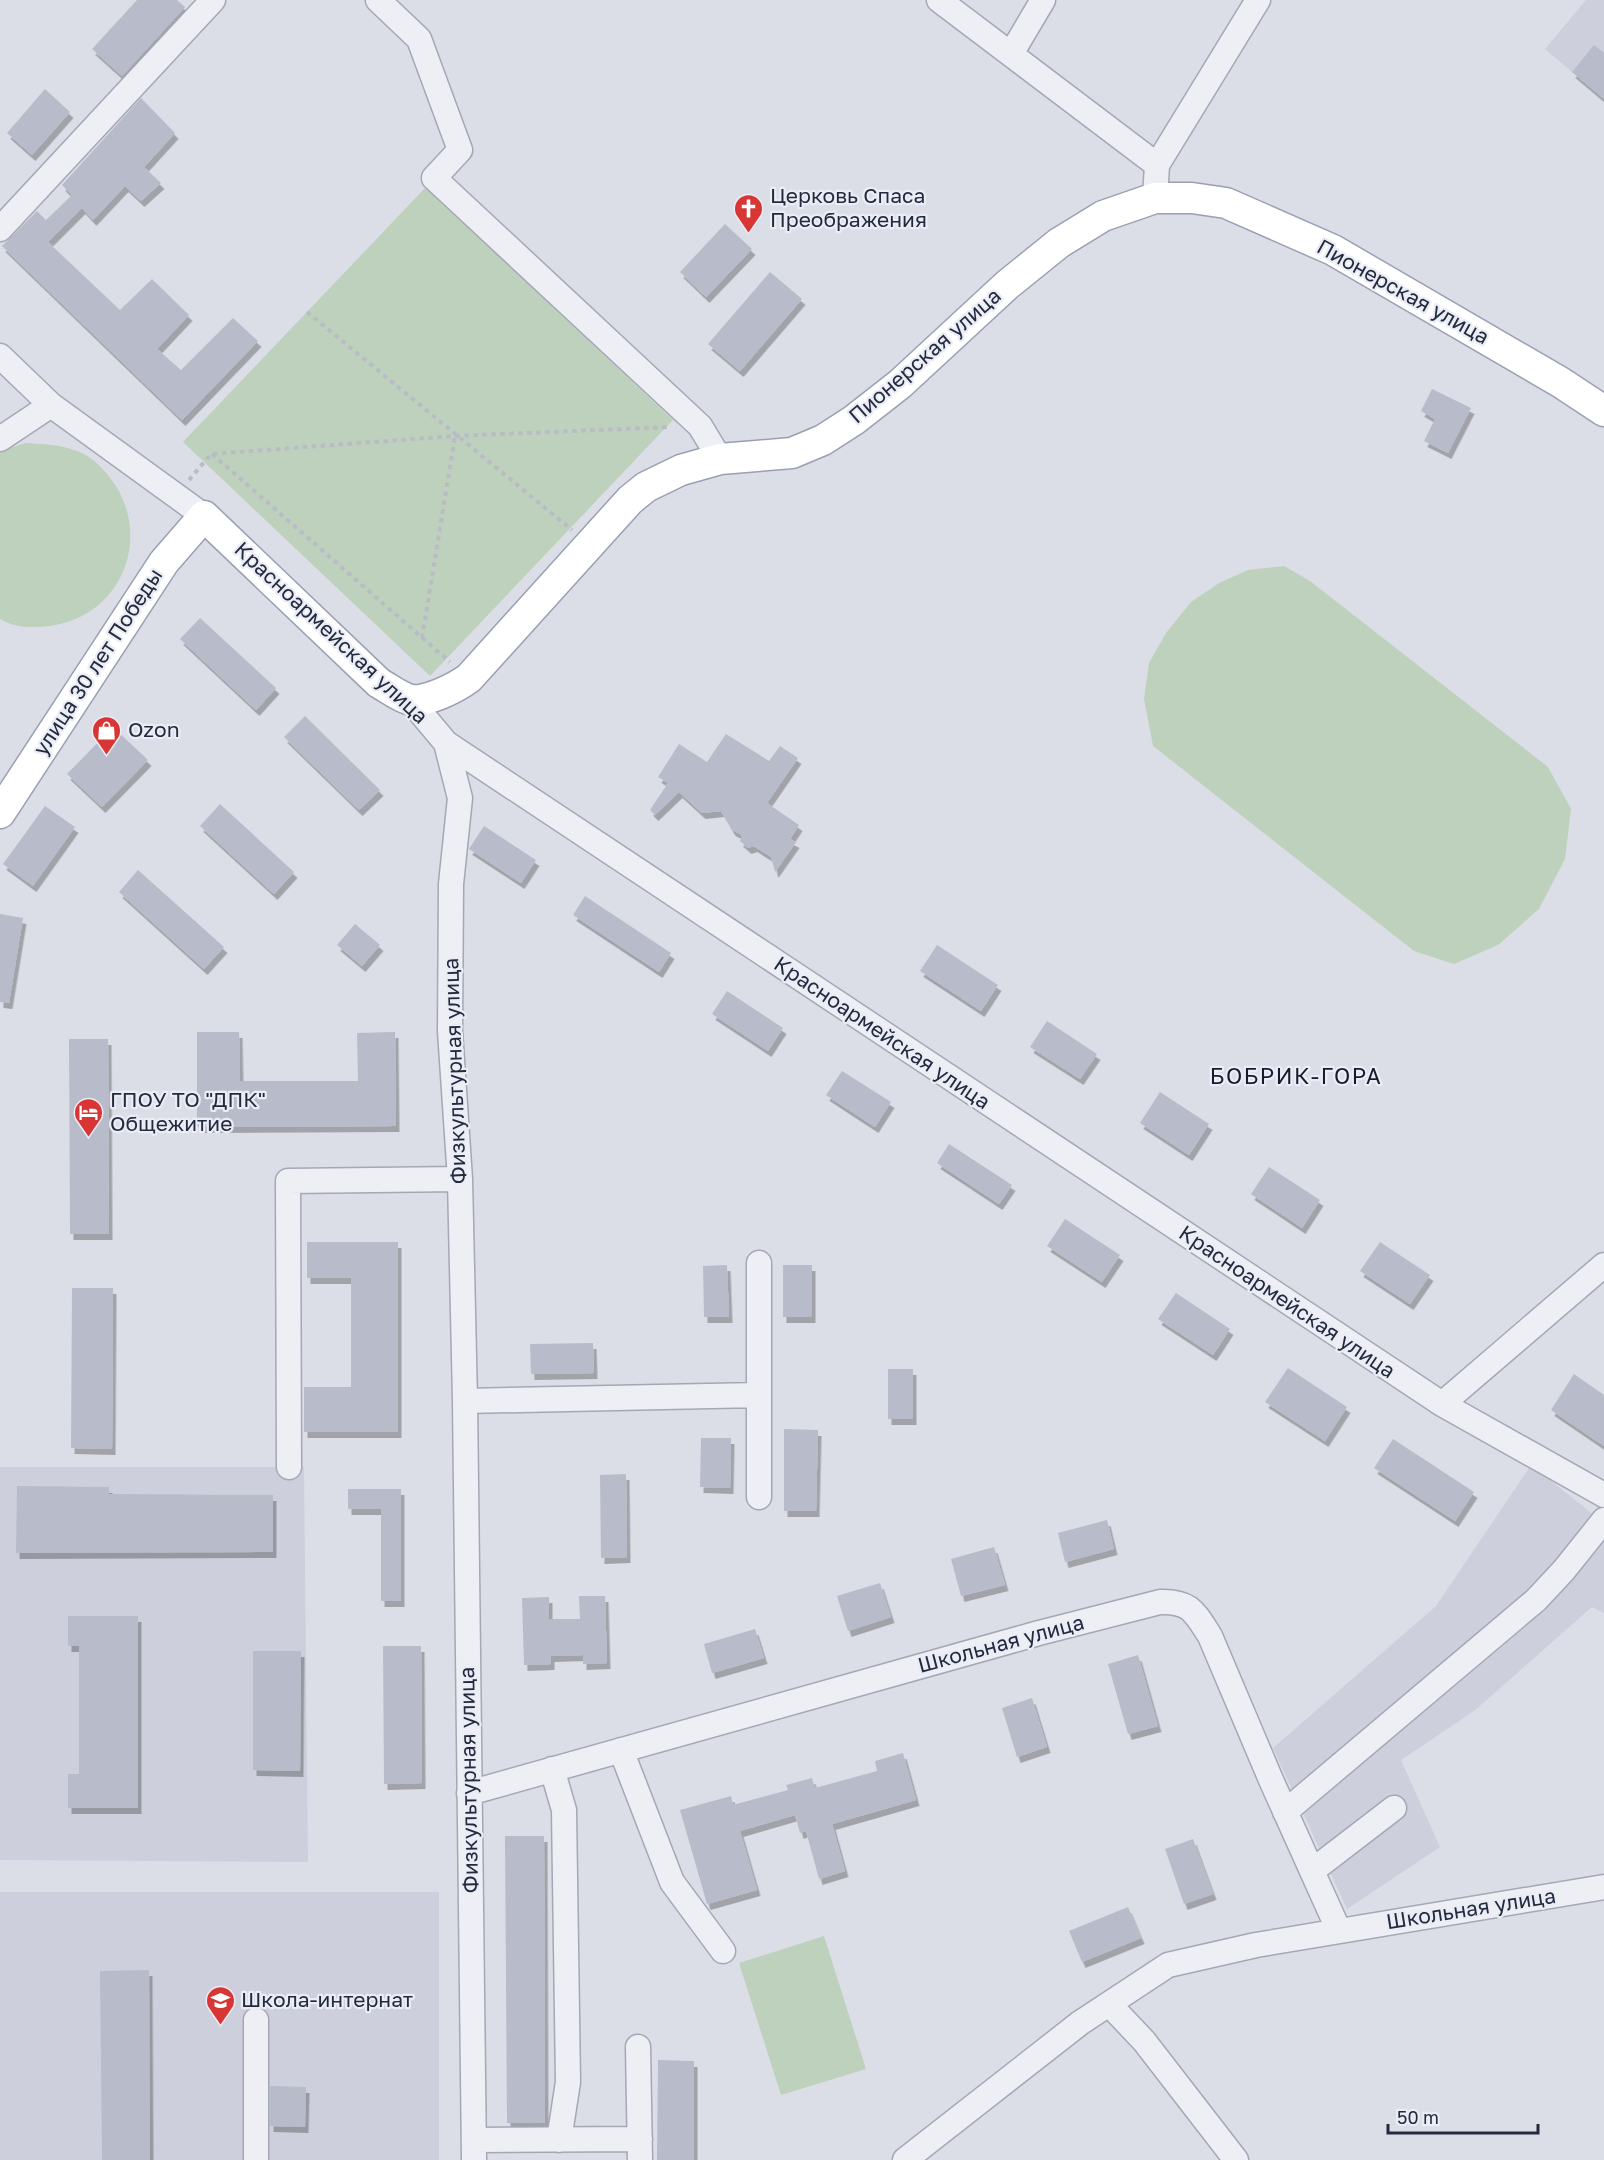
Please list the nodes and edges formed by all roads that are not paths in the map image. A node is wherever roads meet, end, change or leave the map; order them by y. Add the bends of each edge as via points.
1 (213, 0) edge
2 (378, 0) edge
3 (939, 0) edge
4 (1043, 0) edge
5 (1258, 0) edge
6 (1011, 54) junction
7 (1157, 165) junction
8 (1155, 198) junction
9 (0, 229) edge
10 (0, 356) edge
11 (51, 405) junction
12 (1604, 411) edge
13 (0, 439) edge
14 (720, 459) junction
15 (204, 516) junction
16 (410, 700) junction
17 (446, 743) junction
18 (0, 813) edge
19 (460, 1179) junction
20 (759, 1263) dead end
21 (1604, 1265) edge
22 (759, 1395) junction
23 (465, 1401) junction
24 (1442, 1404) junction
25 (289, 1467) dead end
26 (1604, 1495) edge
27 (759, 1497) dead end
28 (1604, 1520) edge
29 (621, 1750) junction
30 (552, 1769) junction
31 (469, 1793) junction
32 (1394, 1808) dead end
33 (1285, 1812) junction
34 (1312, 1871) junction
35 (1604, 1887) edge
36 (1339, 1931) junction
37 (723, 1951) dead end
38 (1109, 2004) junction
39 (256, 2020) dead end
40 (638, 2047) dead end
41 (559, 2140) junction
42 (474, 2150) edge
43 (640, 2150) edge
44 (256, 2160) edge
45 (905, 2160) edge
46 (1236, 2160) edge

1 - 9 street
2 - 14 street via 418,39 460,150 434,178 700,426
3 - 6 street
4 - 6 street
5 - 7 street
6 - 7 street
7 - 8 street
8 - 12 main road, Пионерская улица via 1226,203 1333,250 1560,381
8 - 14 main road, Пионерская улица via 1103,216 1059,243 1007,285 900,384 823,440 792,453
10 - 11 street
11 - 13 street
11 - 15 street
14 - 16 main road, Пионерская улица via 681,470 646,487 589,544 469,678 441,694
15 - 16 main road, Красноармейская улица via 379,683
15 - 18 main road, улица 30 лет Победы via 164,562
16 - 17 street, Красноармейская улица
17 - 19 street, Физкультурная улица via 460,798 451,884 450,1031
17 - 24 street, Красноармейская улица
19 - 23 street, Физкультурная улица
19 - 25 street via 288,1181
20 - 22 street
21 - 24 street
22 - 23 street
22 - 27 street
23 - 31 street, Физкультурная улица
24 - 26 street, Красноармейская улица
28 - 33 street via 1536,1600
29 - 30 street, Школьная улица
29 - 33 street, Школьная улица via 1039,1633 1176,1601 1189,1608 1210,1636
29 - 37 street via 672,1881
30 - 31 street, Школьная улица
30 - 41 street via 564,1810 568,2082
31 - 42 street, Физкультурная улица
32 - 34 street
33 - 34 street, Школьная улица
34 - 36 street, Школьная улица
35 - 36 street, Школьная улица
36 - 38 street, Школьная улица via 1168,1965
38 - 45 street, Школьная улица
38 - 46 street via 1144,2042
39 - 44 street
40 - 43 street
41 - 42 street
41 - 43 street

